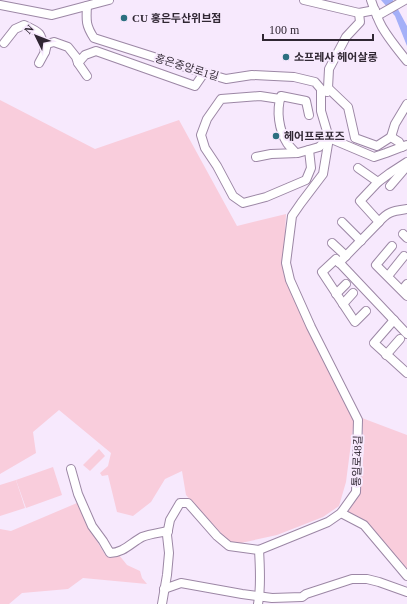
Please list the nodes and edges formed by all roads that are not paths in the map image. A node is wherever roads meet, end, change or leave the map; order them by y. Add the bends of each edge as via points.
1 (110, 0) edge
2 (304, 0) edge
3 (371, 0) edge
4 (405, 0) edge
5 (0, 5) edge
6 (86, 6) junction
7 (359, 13) junction
8 (377, 14) junction
9 (4, 43) dead end
10 (45, 52) junction
11 (407, 61) edge
12 (39, 63) dead end
13 (78, 63) junction
14 (204, 73) junction
15 (87, 76) dead end
16 (328, 88) junction
17 (280, 99) junction
18 (407, 104) edge
19 (321, 111) junction
20 (309, 115) dead end
21 (391, 136) junction
22 (329, 138) junction
23 (404, 146) edge
24 (309, 150) junction
25 (296, 154) junction
26 (256, 157) dead end
27 (407, 162) edge
28 (407, 166) edge
29 (358, 168) dead end
30 (378, 182) junction
31 (390, 186) dead end
32 (407, 209) edge
33 (342, 222) dead end
34 (379, 222) junction
35 (361, 241) junction
36 (332, 243) dead end
37 (392, 246) dead end
38 (346, 256) junction
39 (404, 256) dead end
40 (339, 263) junction
41 (388, 276) junction
42 (346, 284) dead end
43 (405, 290) edge
44 (353, 293) dead end
45 (336, 294) junction
46 (343, 304) junction
47 (366, 311) dead end
48 (394, 320) junction
49 (407, 334) edge
50 (400, 339) dead end
51 (386, 354) junction
52 (407, 373) edge
53 (71, 469) dead end
54 (341, 513) junction
55 (168, 531) junction
56 (258, 550) junction
57 (407, 576) edge
58 (164, 589) junction
59 (407, 592) edge
60 (259, 600) edge
61 (162, 604) edge

1 - 6 street
2 - 7 street
3 - 8 street
4 - 8 street
5 - 6 street via 52,15
6 - 14 street, 홍은중앙로1길 via 86,22 99,44
7 - 8 street
7 - 16 street via 360,22 346,37 329,68
8 - 11 street via 382,28
9 - 10 street via 15,29 24,26 37,30 42,37
10 - 12 street
10 - 13 street via 47,44 54,42 68,47
13 - 14 street via 85,55 96,51 195,86
13 - 15 street
14 - 19 street, 홍은중앙로1길 via 226,79 252,75 294,77 316,82 321,89
16 - 19 street
16 - 21 street via 348,107 355,138 377,146
17 - 20 street via 281,96 306,101
17 - 24 street via 260,96 221,99 207,119 201,135 205,148 233,196 243,203 266,197 306,180 312,168
17 - 25 street via 280,126 287,143
18 - 21 street
19 - 22 street, 홍은중앙로1길
21 - 23 street
22 - 23 street via 374,157
22 - 24 street via 319,147
22 - 54 street, 통일로48길 via 323,174 292,216 286,263 290,280 308,320 358,420 356,492
24 - 25 street
25 - 26 street
27 - 30 street
28 - 31 street
29 - 30 street
30 - 34 street via 360,201
32 - 34 street via 392,211
33 - 35 street
34 - 35 street
35 - 38 street
36 - 38 street
37 - 41 street via 376,265
38 - 40 street
39 - 41 street
40 - 45 street via 336,259 322,272
40 - 48 street
41 - 43 street
42 - 45 street
44 - 46 street
45 - 46 street
46 - 47 street via 354,322
48 - 49 street
48 - 51 street via 374,343
50 - 51 street
51 - 52 street
53 - 55 street via 78,494 92,526 110,553 116,553 142,538
54 - 56 street, 통일로48길 via 328,522
54 - 57 street via 364,525
55 - 56 street, 통일로48길 via 170,520 180,503 188,503 229,546
55 - 58 street, 통일로48길 via 169,553
56 - 60 street
58 - 60 street via 181,583 242,594
58 - 61 street, 통일로48길
59 - 60 street via 380,582 352,579 302,596

